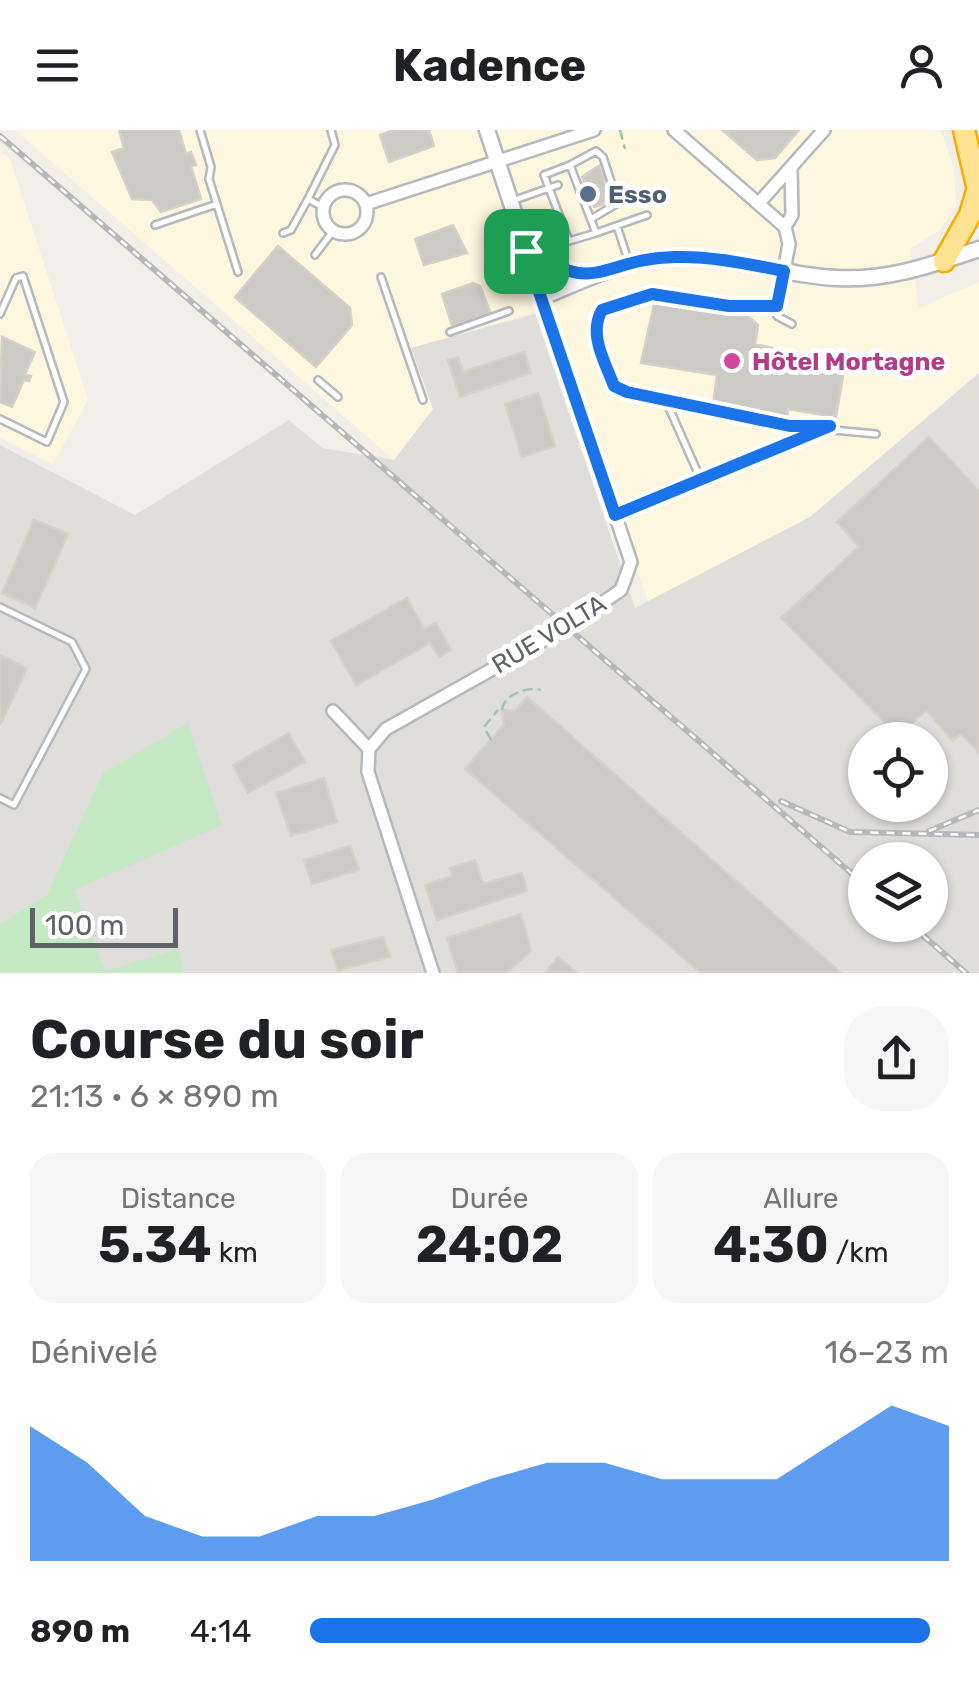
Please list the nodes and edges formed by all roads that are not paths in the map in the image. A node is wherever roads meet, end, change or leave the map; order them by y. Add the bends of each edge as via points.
1 (200, 130) edge
2 (331, 130) edge
3 (487, 130) edge
4 (594, 130) edge
5 (674, 130) edge
6 (824, 130) edge
7 (964, 130) edge
8 (541, 132) edge
9 (545, 145) junction
10 (496, 160) junction
11 (570, 165) junction
12 (791, 168) junction
13 (558, 185) dead end
14 (549, 188) junction
15 (978, 192) edge
16 (562, 198) dead end
17 (308, 200) junction
18 (554, 201) junction
19 (510, 202) junction
20 (217, 204) junction
21 (366, 204) junction
22 (759, 204) junction
23 (585, 205) junction
24 (323, 207) junction
25 (577, 208) dead end
26 (567, 212) dead end
27 (559, 214) junction
28 (646, 215) dead end
29 (591, 218) junction
30 (155, 224) dead end
31 (617, 226) junction
32 (785, 227) junction
33 (333, 231) junction
34 (283, 233) dead end
35 (596, 233) junction
36 (522, 242) junction
37 (979, 249) edge
38 (315, 255) dead end
39 (944, 261) junction
40 (629, 263) junction
41 (784, 271) junction
42 (238, 272) dead end
43 (595, 276) junction
44 (381, 277) dead end
45 (542, 297) junction
46 (777, 306) junction
47 (510, 310) dead end
48 (0, 314) edge
49 (792, 324) dead end
50 (450, 332) dead end
51 (318, 380) dead end
52 (338, 397) dead end
53 (665, 399) junction
54 (423, 400) dead end
55 (0, 420) edge
56 (830, 426) junction
57 (876, 434) dead end
58 (700, 480) junction
59 (615, 515) junction
60 (0, 607) edge
61 (334, 711) dead end
62 (369, 749) junction
63 (0, 798) edge
64 (433, 973) edge

1 - 20 lane
2 - 17 lane via 335,145
3 - 10 street, RUE VOLTA
4 - 9 street
5 - 22 street
6 - 12 street
7 - 15 highway
8 - 9 lane
9 - 10 street
10 - 19 street, RUE VOLTA
10 - 21 street
11 - 14 lane via 544,175
11 - 23 lane
11 - 29 lane via 596,151 603,156 618,203
12 - 22 street
12 - 32 street via 792,215
13 - 14 lane
14 - 18 lane
14 - 19 lane
15 - 39 highway
16 - 18 lane
17 - 24 lane
17 - 34 lane
18 - 27 lane
19 - 36 street, RUE VOLTA
20 - 30 lane
20 - 42 lane
21 - 24 street via 357,192 342,190
21 - 33 street via 367,218 358,230
22 - 32 street
23 - 25 lane
23 - 29 lane
24 - 33 street
26 - 27 lane
27 - 35 lane via 570,240
28 - 31 lane
29 - 35 lane
31 - 35 lane
31 - 40 lane
32 - 41 street
33 - 38 lane
36 - 43 street via 562,270
36 - 45 street, RUE VOLTA
37 - 39 street
39 - 41 street via 896,276
40 - 41 street via 697,257
40 - 43 street
41 - 46 lane
43 - 45 street
44 - 54 lane
45 - 59 street, RUE VOLTA
46 - 49 lane via 778,316
46 - 53 lane via 652,294 602,310 595,325 614,386
47 - 50 lane
48 - 55 lane via 23,276 64,402 47,442
51 - 52 lane
53 - 56 lane via 790,426
53 - 58 lane
56 - 57 lane
56 - 58 lane
58 - 59 lane
59 - 62 street, RUE VOLTA via 631,562 621,590 386,729
60 - 63 lane via 72,642 86,669 14,805
61 - 62 street
62 - 64 street via 368,772

